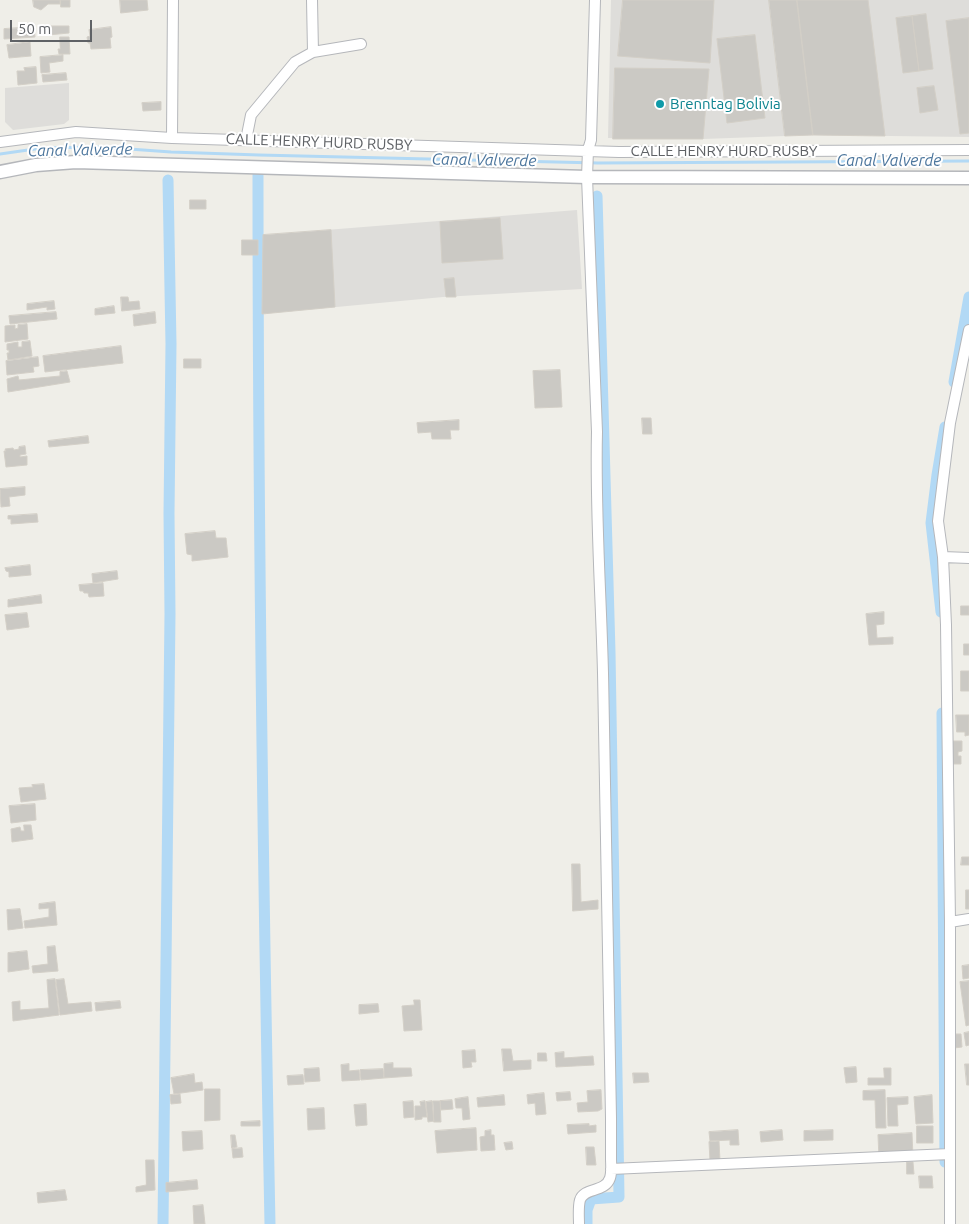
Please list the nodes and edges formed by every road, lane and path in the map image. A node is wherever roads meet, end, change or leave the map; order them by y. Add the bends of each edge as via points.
1 (173, 0) edge
2 (312, 0) edge
3 (595, 0) edge
4 (361, 44) dead end
5 (313, 52) junction
6 (172, 138) junction
7 (246, 140) junction
8 (0, 142) edge
9 (969, 150) edge
10 (588, 153) junction
11 (0, 172) edge
12 (587, 173) junction
13 (969, 178) edge
14 (969, 330) edge
15 (943, 557) junction
16 (969, 558) edge
17 (969, 919) edge
18 (950, 922) junction
19 (950, 1154) junction
20 (611, 1169) junction
21 (579, 1224) edge
22 (950, 1224) edge

1 - 6 street
2 - 5 street
3 - 10 street
4 - 5 street
5 - 7 street via 295,62 251,115
6 - 7 street, CALLE HENRY HURD RUSBY
6 - 8 street, CALLE HENRY HURD RUSBY via 76,132
7 - 10 street, CALLE HENRY HURD RUSBY
9 - 10 street, CALLE HENRY HURD RUSBY
10 - 12 street
11 - 12 street, CALLE HENRY HURD RUSBY via 76,162
12 - 13 street, CALLE HENRY HURD RUSBY
12 - 20 street via 602,611
14 - 15 street via 950,423 940,498 938,521
15 - 16 street
15 - 18 street
17 - 18 street
18 - 19 street
19 - 20 street
19 - 22 street
20 - 21 street via 606,1184 580,1198

